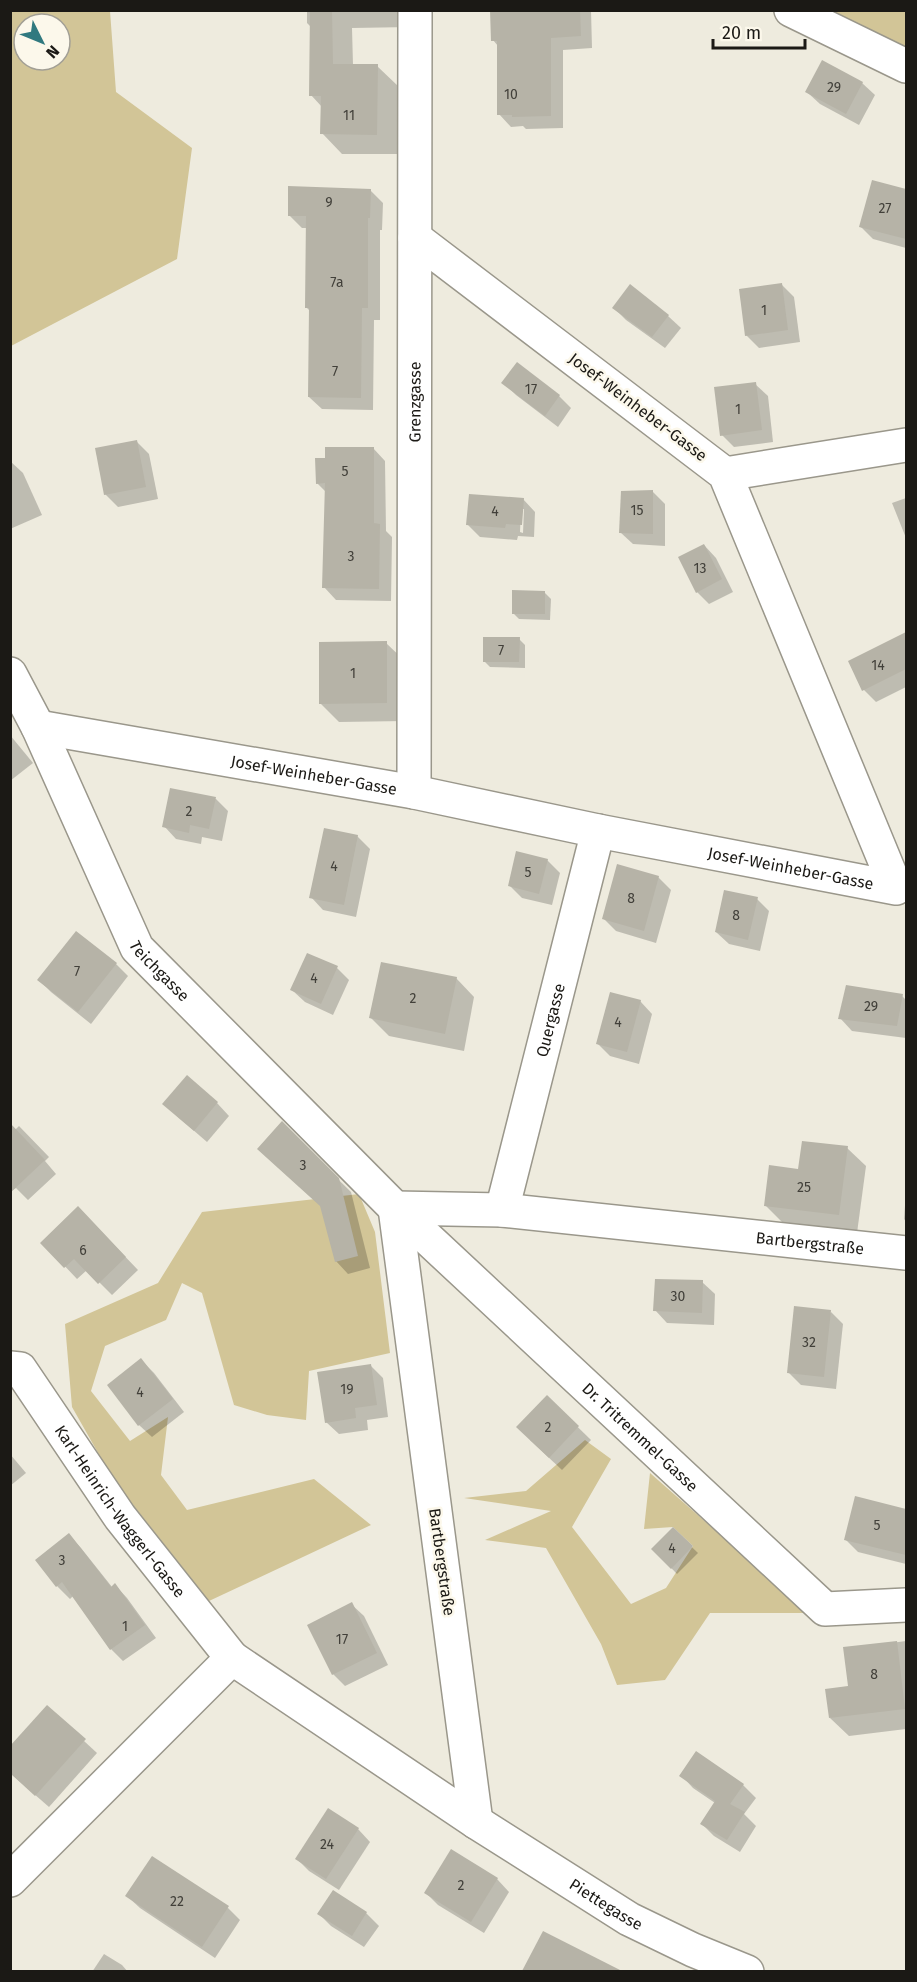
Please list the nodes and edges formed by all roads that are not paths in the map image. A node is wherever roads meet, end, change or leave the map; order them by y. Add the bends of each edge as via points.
1 (415, 10) edge
2 (791, 10) edge
3 (906, 66) edge
4 (415, 238) junction
5 (906, 445) edge
6 (725, 474) junction
7 (10, 674) edge
8 (38, 727) junction
9 (414, 792) junction
10 (598, 831) junction
11 (903, 895) edge
12 (395, 1208) junction
13 (502, 1210) junction
14 (906, 1253) edge
15 (10, 1368) edge
16 (906, 1605) edge
17 (232, 1658) junction
18 (476, 1822) junction
19 (10, 1880) edge
20 (747, 1971) edge

1 - 4 street, Grenzgasse
2 - 3 street
4 - 6 street, Josef-Weinheber-Gasse
4 - 9 street, Grenzgasse
5 - 6 street
6 - 11 street, Josef-Weinheber-Gasse
7 - 8 street, Teichgasse
8 - 9 street, Josef-Weinheber-Gasse
8 - 12 street, Teichgasse via 137,948
9 - 10 street, Josef-Weinheber-Gasse
10 - 11 street, Josef-Weinheber-Gasse
10 - 13 street, Quergasse
12 - 13 street, Bartbergstraße
12 - 16 street, Dr. Tritremmel-Gasse via 825,1609
12 - 18 street, Bartbergstraße
13 - 14 street, Bartbergstraße
15 - 17 street, Karl-Heinrich-Waggerl-Gasse via 20,1369 120,1517
17 - 18 street
17 - 19 street
18 - 20 street, Piettegasse via 629,1918

